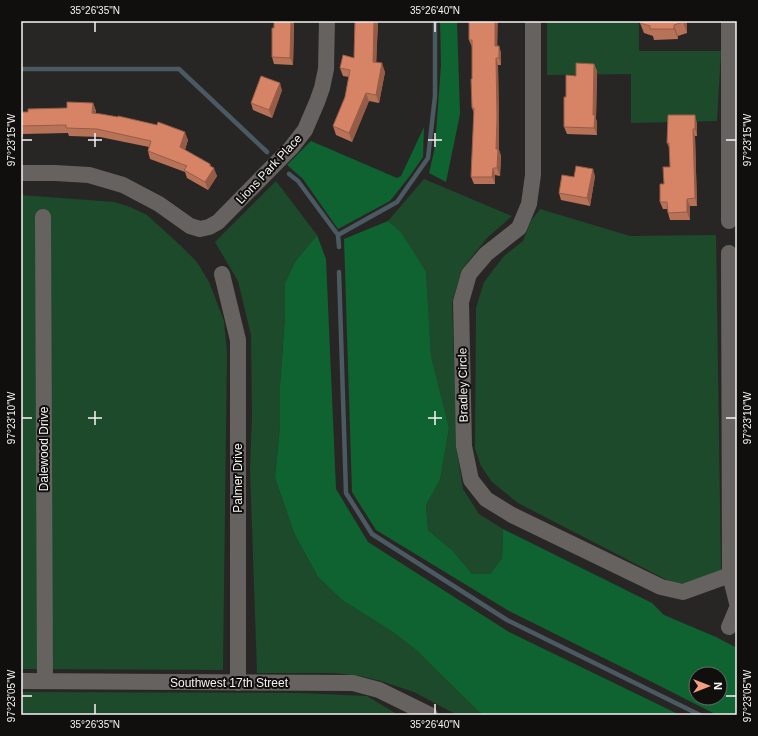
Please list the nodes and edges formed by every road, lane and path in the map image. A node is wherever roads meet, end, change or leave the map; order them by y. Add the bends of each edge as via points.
1 (327, 21) edge
2 (533, 21) edge
3 (728, 21) edge
4 (21, 173) edge
5 (43, 217) dead end
6 (729, 221) dead end
7 (729, 253) dead end
8 (222, 274) dead end
9 (730, 575) junction
10 (737, 603) edge
11 (737, 608) edge
12 (729, 627) dead end
13 (21, 682) edge
14 (45, 682) junction
15 (238, 683) junction
16 (413, 711) edge
17 (430, 715) edge

1 - 4 street, Lions Park Place via 326,69 320,95 305,130 291,148 218,222 209,227 200,229 190,226 160,204 122,185 89,175
2 - 9 street, Bradley Circle via 532,175 529,204 519,228 486,254 469,274 461,302 464,446 471,480 486,500 512,515 661,587 683,592
3 - 6 street
5 - 14 street, Dalewood Drive
7 - 9 street
8 - 15 street, Palmer Drive via 238,340
9 - 10 street
11 - 12 street
13 - 14 street, Southwest 17th Street
14 - 15 street, Southwest 17th Street
15 - 16 street, Southwest 17th Street via 353,683 379,690
16 - 17 street, Southwest 17th Street

